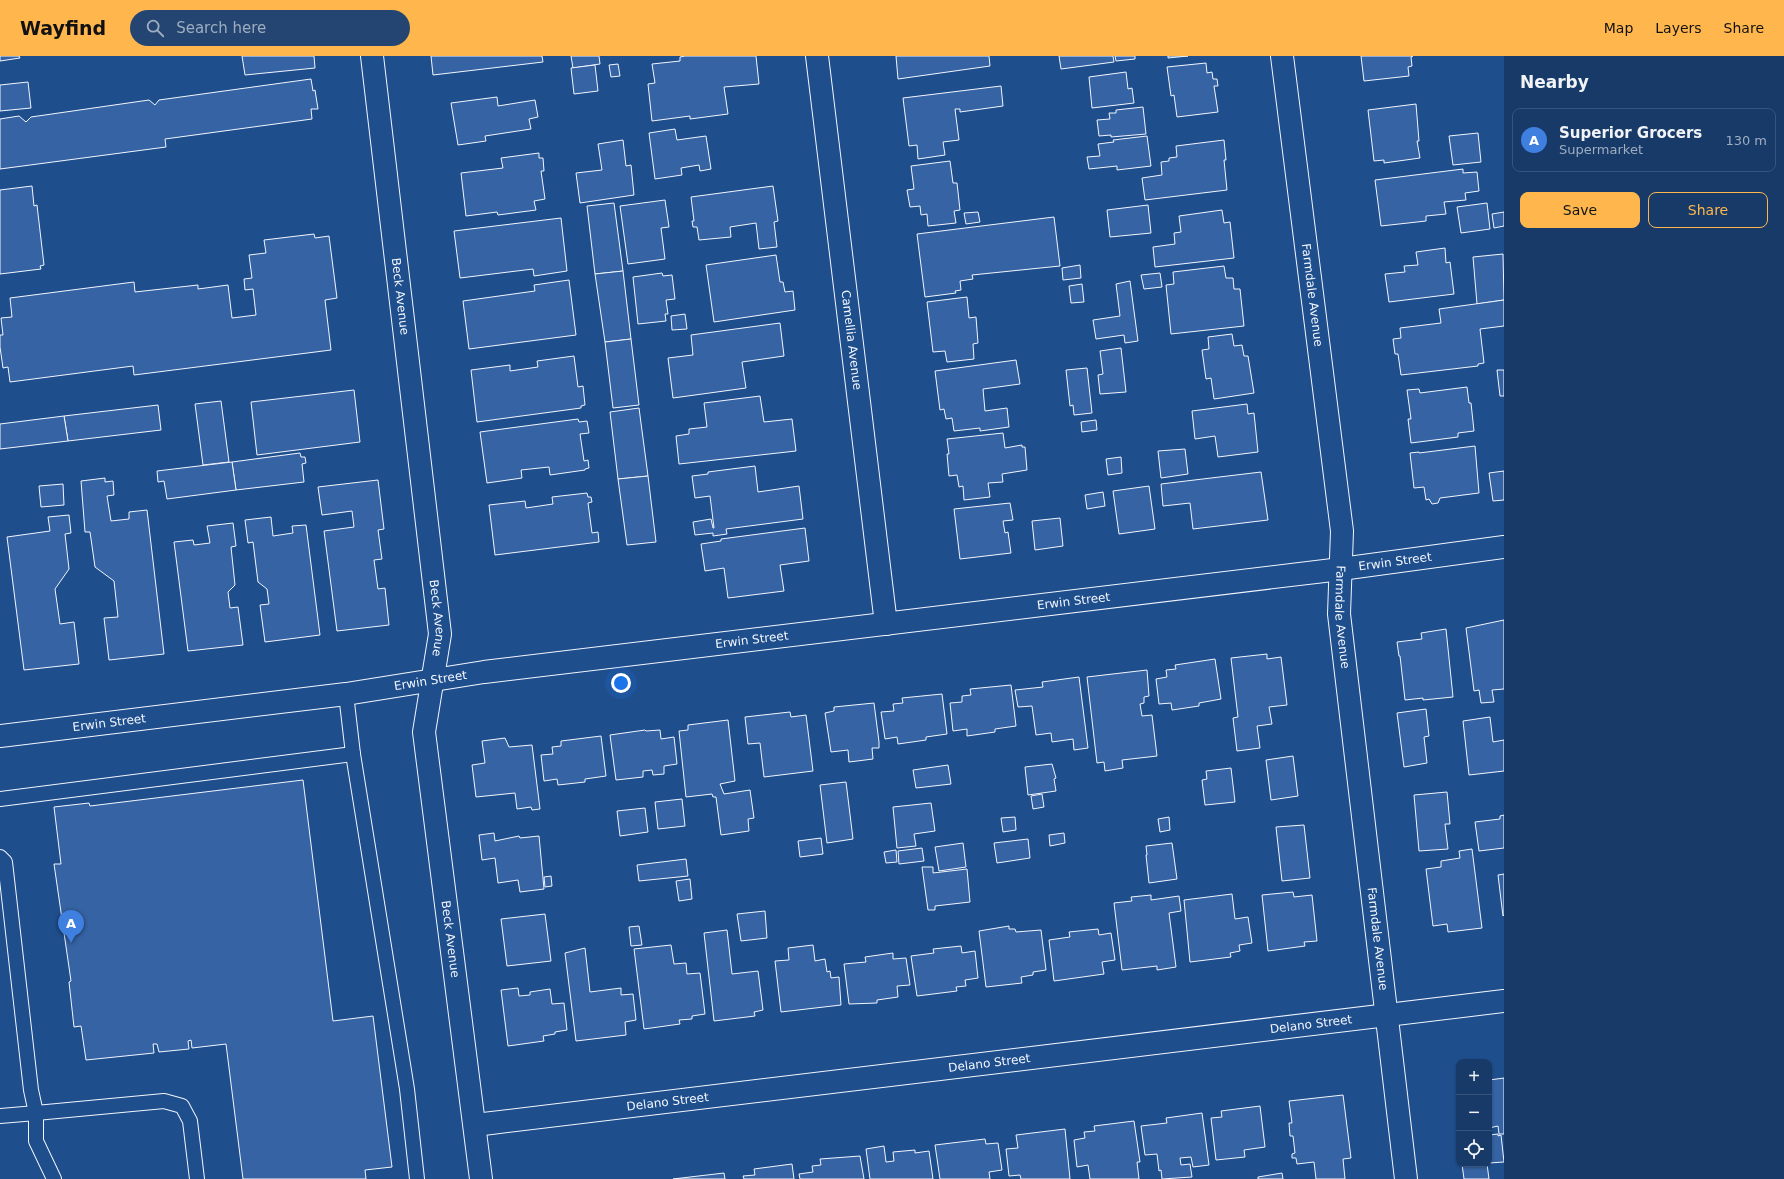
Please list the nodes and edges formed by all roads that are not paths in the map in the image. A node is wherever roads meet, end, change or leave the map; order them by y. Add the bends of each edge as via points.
1 (372, 56) edge
2 (816, 56) edge
3 (1282, 56) edge
4 (1504, 547) edge
5 (1340, 569) junction
6 (886, 624) junction
7 (432, 680) junction
8 (346, 694) junction
9 (0, 736) edge
10 (353, 754) junction
11 (0, 799) edge
12 (0, 857) edge
13 (1504, 1001) edge
14 (1388, 1016) junction
15 (36, 1113) junction
16 (0, 1116) edge
17 (475, 1125) junction
18 (54, 1179) edge
19 (195, 1179) edge
20 (417, 1179) edge
21 (482, 1179) edge
22 (1406, 1179) edge

1 - 7 street, Beck Avenue via 440,634
2 - 6 street, Camellia Avenue
3 - 5 street, Farmdale Avenue via 1342,531
4 - 5 street, Erwin Street
5 - 6 street, Erwin Street
5 - 14 street, Farmdale Avenue via 1339,614
6 - 7 street, Erwin Street
7 - 8 street, Erwin Street
7 - 17 street, Beck Avenue via 424,732
8 - 9 street, Erwin Street
8 - 10 lane
10 - 11 lane
10 - 20 lane via 407,1089
12 - 15 lane via 5,862 31,1090
13 - 14 street, Delano Street
14 - 17 street, Delano Street
14 - 22 street, Farmdale Avenue
15 - 16 lane
15 - 18 lane via 36,1141
15 - 19 lane via 164,1101 182,1106 190,1121
17 - 21 street, Beck Avenue

